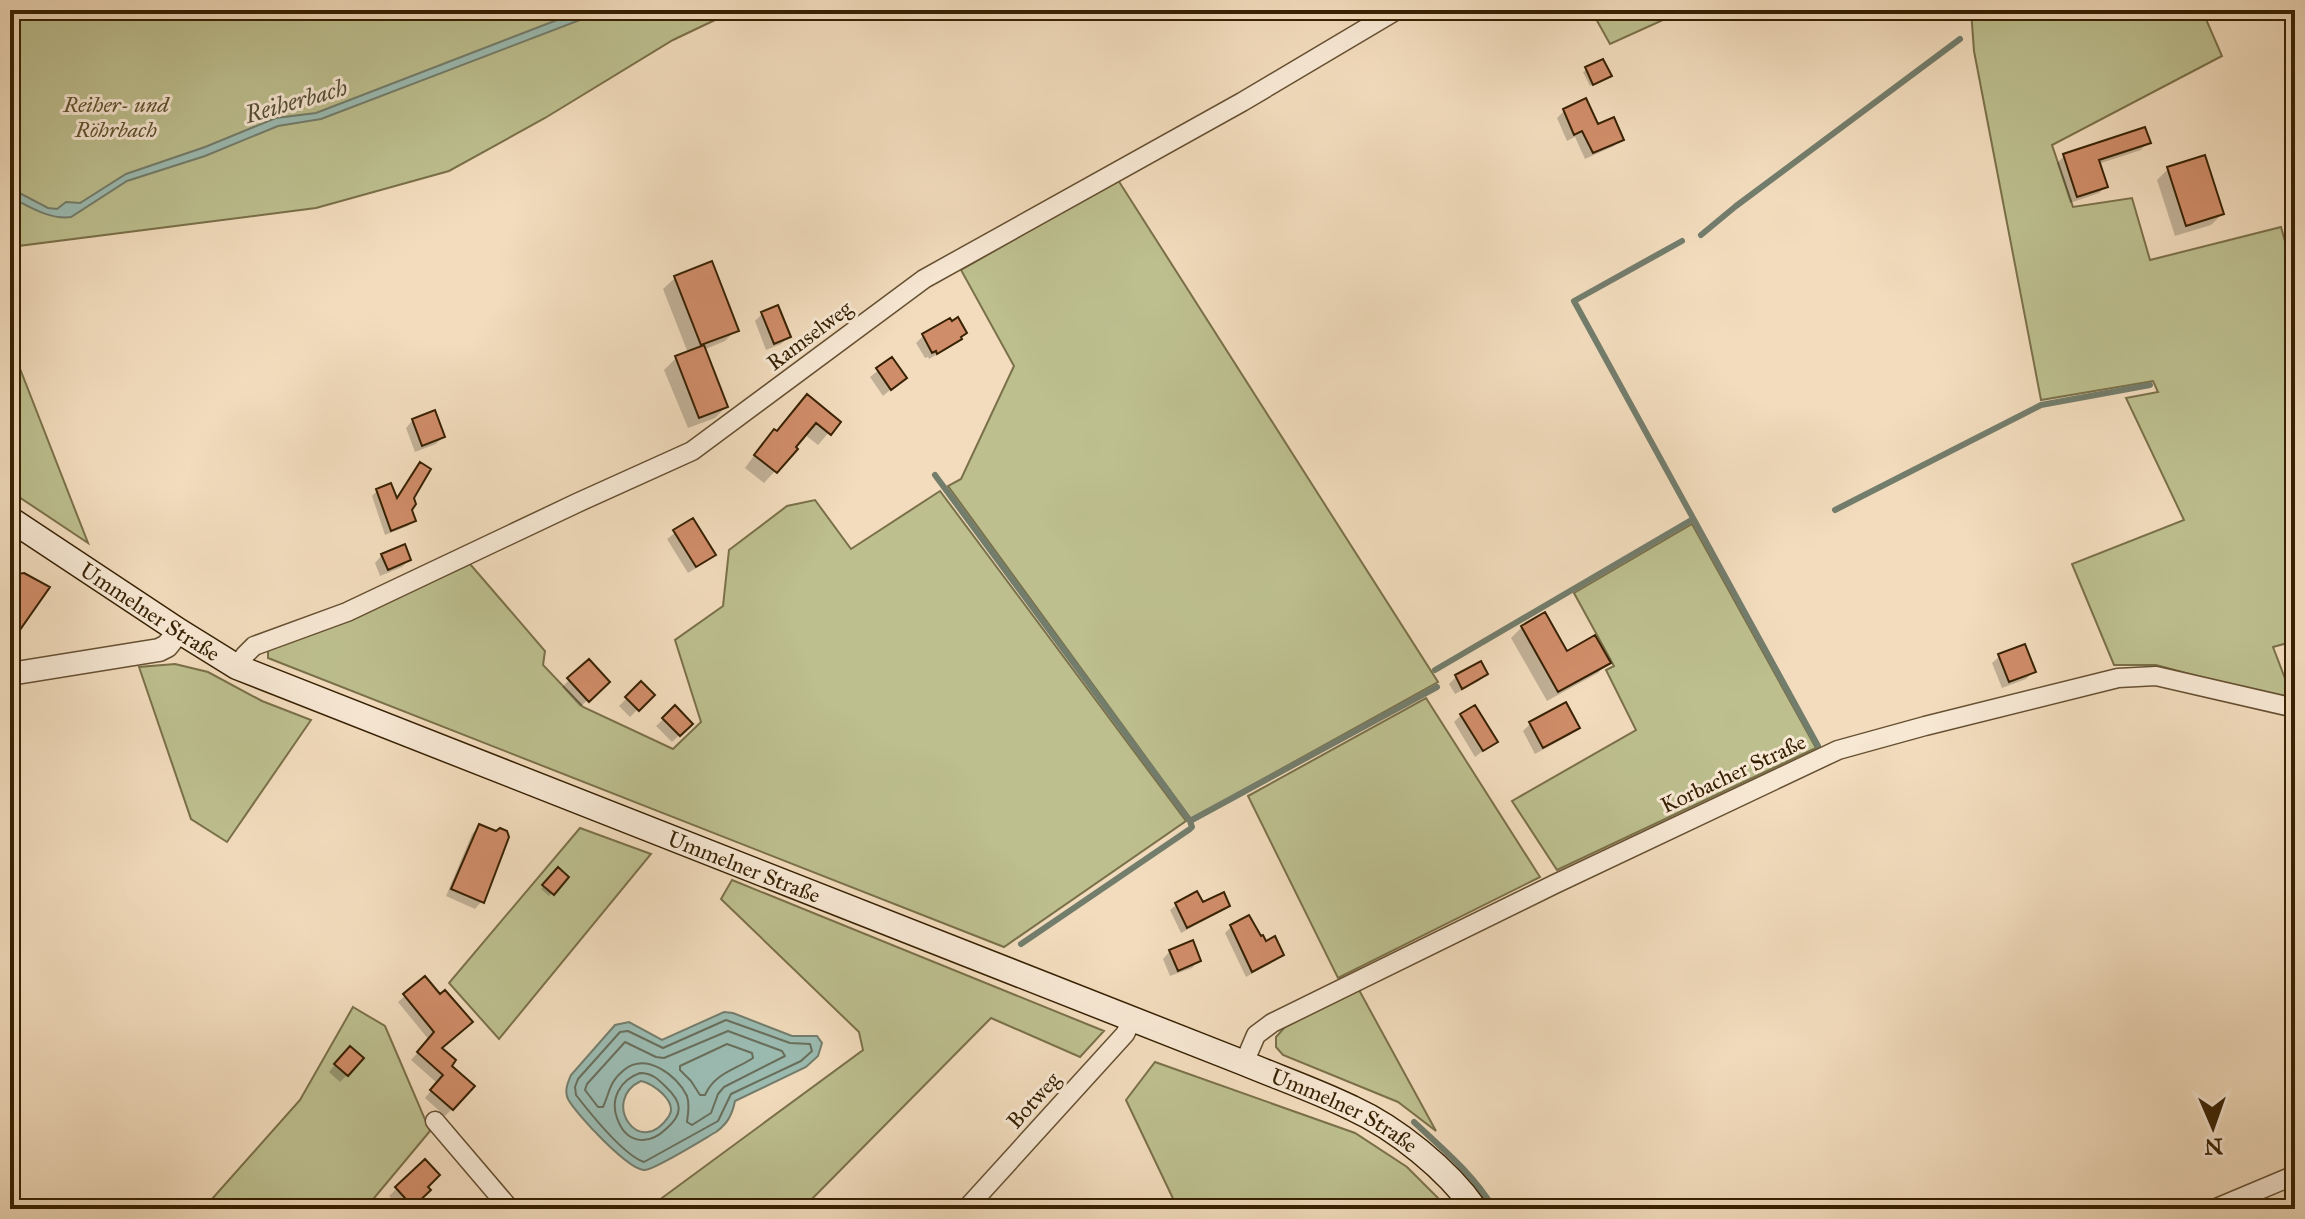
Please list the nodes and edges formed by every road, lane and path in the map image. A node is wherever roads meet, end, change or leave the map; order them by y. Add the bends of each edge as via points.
1 (1397, 10) edge
2 (10, 519) edge
3 (179, 631) junction
4 (237, 667) junction
5 (10, 674) edge
6 (2295, 708) edge
7 (1132, 1020) junction
8 (1244, 1063) junction
9 (435, 1121) dead end
10 (2295, 1175) edge
11 (510, 1209) edge
12 (966, 1209) edge
13 (1475, 1209) edge
14 (2214, 1209) edge

1 - 4 street, Ramselweg via 924,279 692,451 347,612 254,646
2 - 3 main road, Ummelner Straße
3 - 4 main road, Ummelner Straße
3 - 5 street via 159,650
4 - 7 main road, Ummelner Straße
6 - 8 street, Korbacher Straße via 2156,676 2118,678 1838,750 1272,1023 1256,1035
7 - 8 main road, Ummelner Straße
7 - 12 street, Botweg
8 - 13 main road, Ummelner Straße via 1355,1109 1395,1134 1449,1177
9 - 11 street
10 - 14 street

